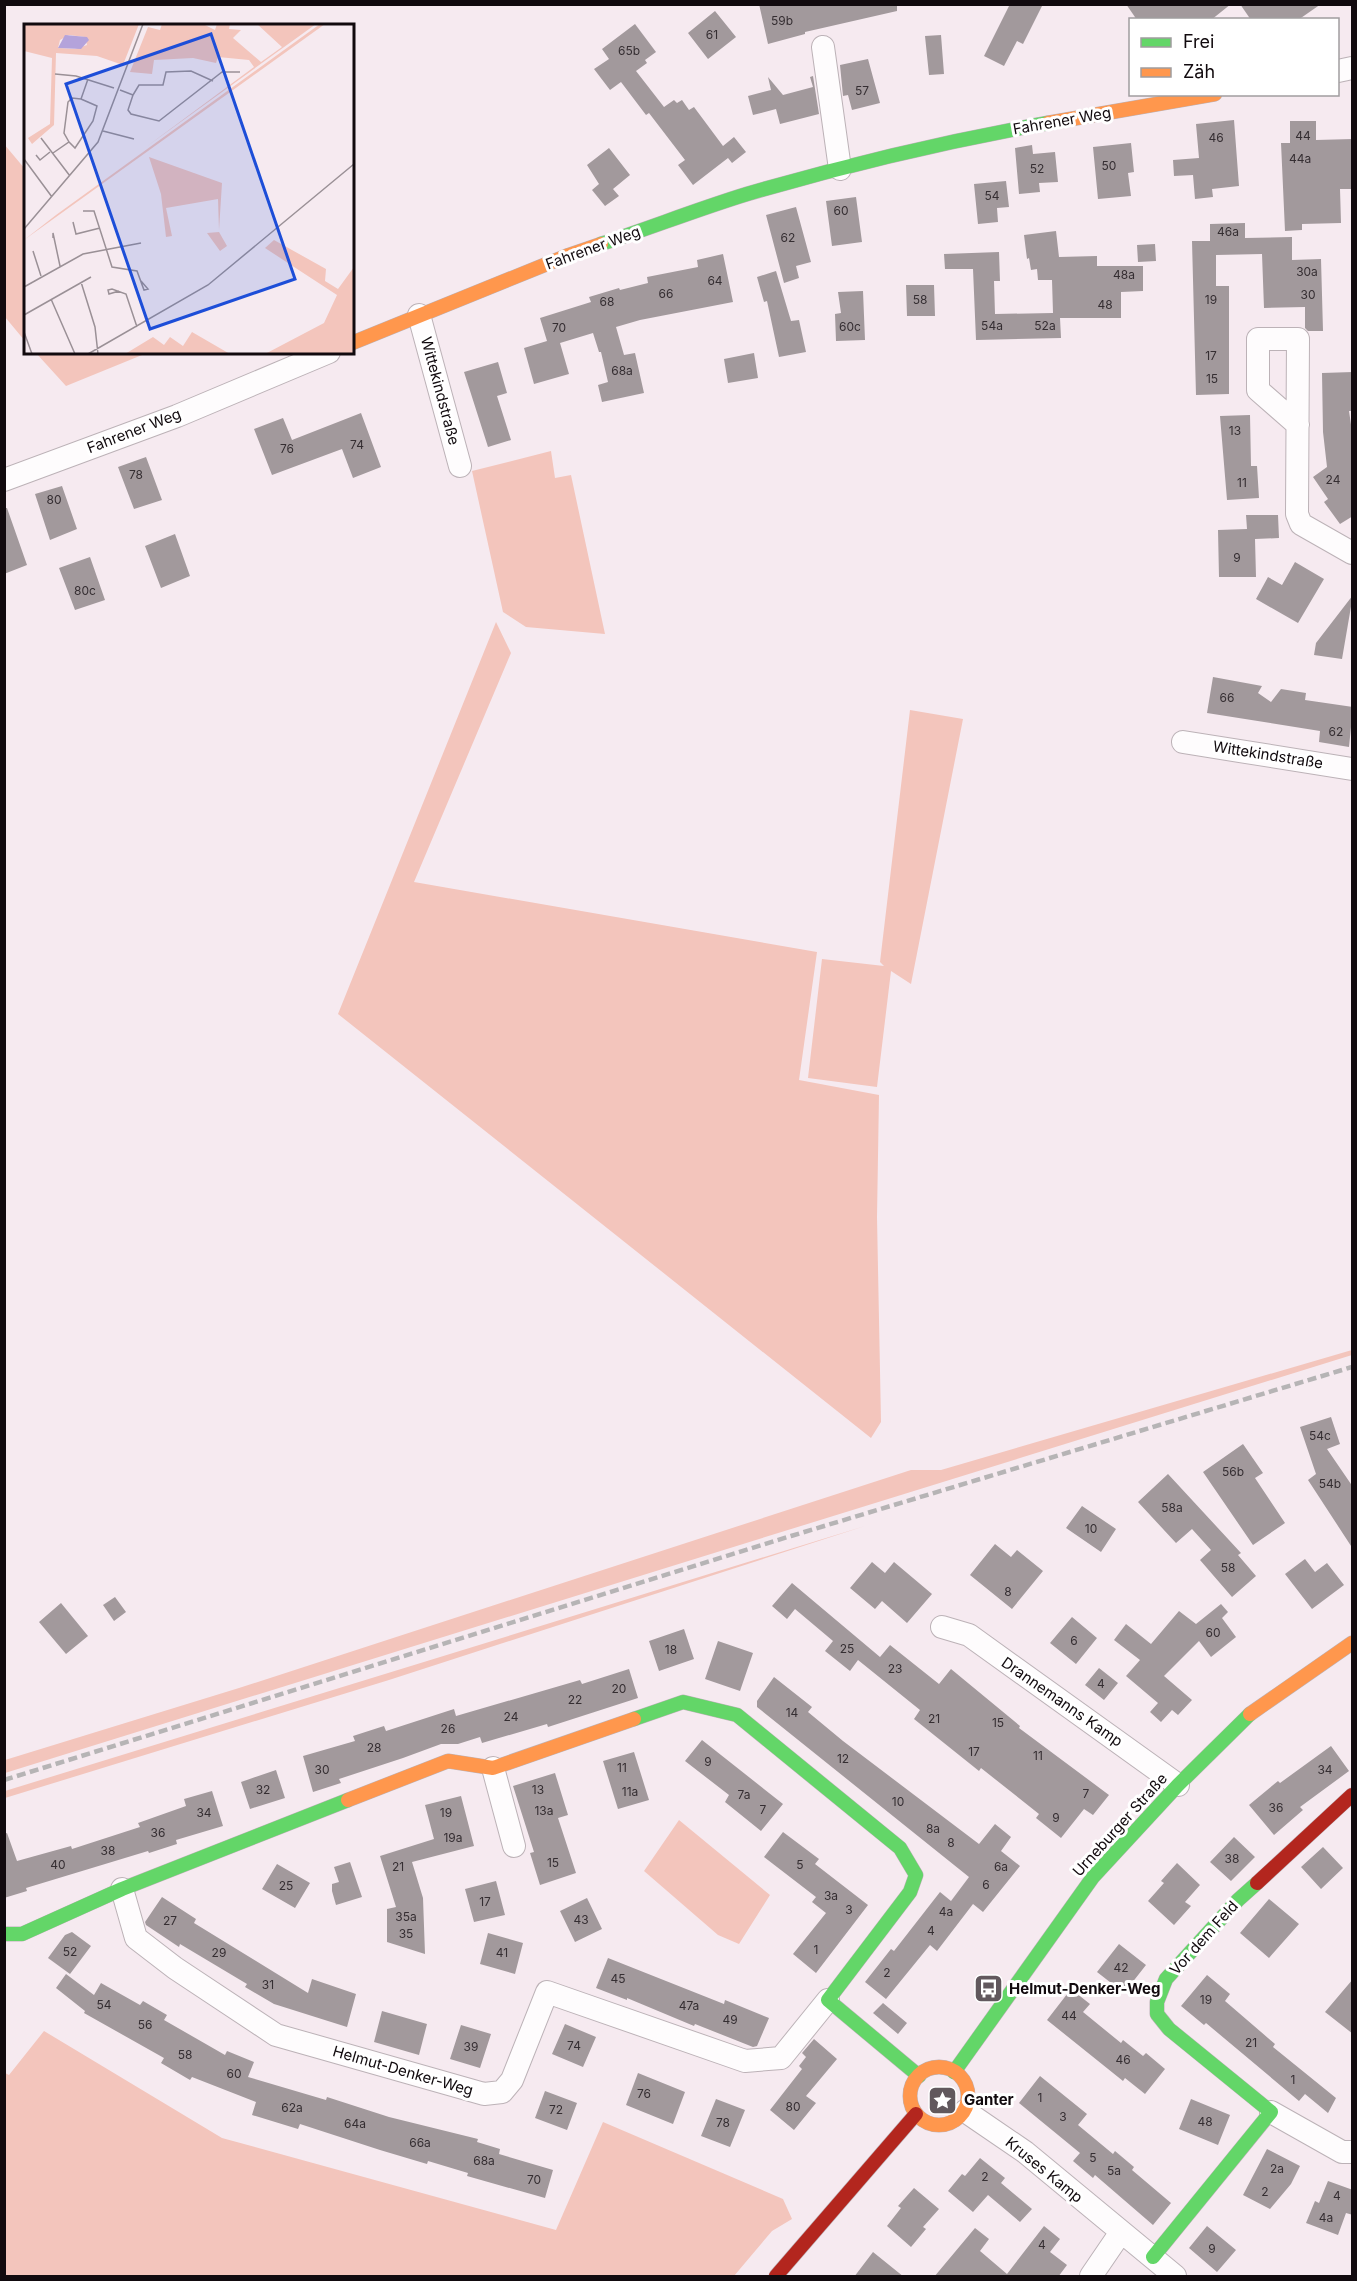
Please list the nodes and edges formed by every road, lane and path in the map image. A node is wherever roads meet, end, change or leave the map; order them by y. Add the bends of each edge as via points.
1 (823, 47) dead end
2 (1204, 96) edge
3 (840, 169) junction
4 (419, 315) junction
5 (354, 342) edge
6 (324, 354) edge
7 (1298, 425) dead end
8 (460, 466) dead end
9 (4, 480) edge
10 (1353, 553) edge
11 (1183, 742) dead end
12 (1353, 769) edge
13 (942, 1627) dead end
14 (1353, 1643) edge
15 (493, 1768) junction
16 (1179, 1785) junction
17 (1353, 1795) edge
18 (514, 1846) dead end
19 (122, 1889) junction
20 (4, 1934) edge
21 (828, 2000) junction
22 (954, 2072) junction
23 (919, 2076) junction
24 (965, 2111) junction
25 (1271, 2112) junction
26 (916, 2114) junction
27 (1353, 2152) edge
28 (1121, 2232) junction
29 (1153, 2257) junction
30 (776, 2277) edge
31 (1091, 2277) edge
32 (1174, 2277) edge

1 - 3 street
2 - 3 street, Fahrener Weg via 988,134
3 - 4 street, Fahrener Weg via 745,195 569,255
4 - 5 street, Fahrener Weg
4 - 8 street, Wittekindstraße
6 - 9 street, Fahrener Weg via 177,416
7 - 10 street via 1301,525
11 - 12 street, Wittekindstraße
13 - 16 street, Drannemanns Kamp via 969,1635
14 - 16 street, Urneburger Straße via 1255,1709
15 - 18 street
15 - 19 street, Helmut-Denker-Weg via 448,1761
15 - 21 street, Helmut-Denker-Weg via 683,1702 737,1715 900,1848 916,1875 910,1892
16 - 22 street, Urneburger Straße via 1093,1876
17 - 25 street, Vor dem Feld via 1238,1900 1166,1979 1157,2002 1157,2014 1169,2029
19 - 20 street, Helmut-Denker-Weg via 22,1934
19 - 21 street, Helmut-Denker-Weg via 136,1938 276,2035 484,2094 502,2092 512,2080 547,1992 745,2061 781,2058
21 - 23 street
22 - 23 street via 934,2068
22 - 24 street via 967,2088
23 - 26 street via 910,2092
24 - 26 street via 952,2122 938,2126
24 - 28 street, Kruses Kamp via 1025,2152
25 - 27 street, Vor dem Feld via 1342,2152
25 - 29 street
26 - 30 street
28 - 29 street, Kruses Kamp
28 - 31 street
29 - 32 street, Kruses Kamp

